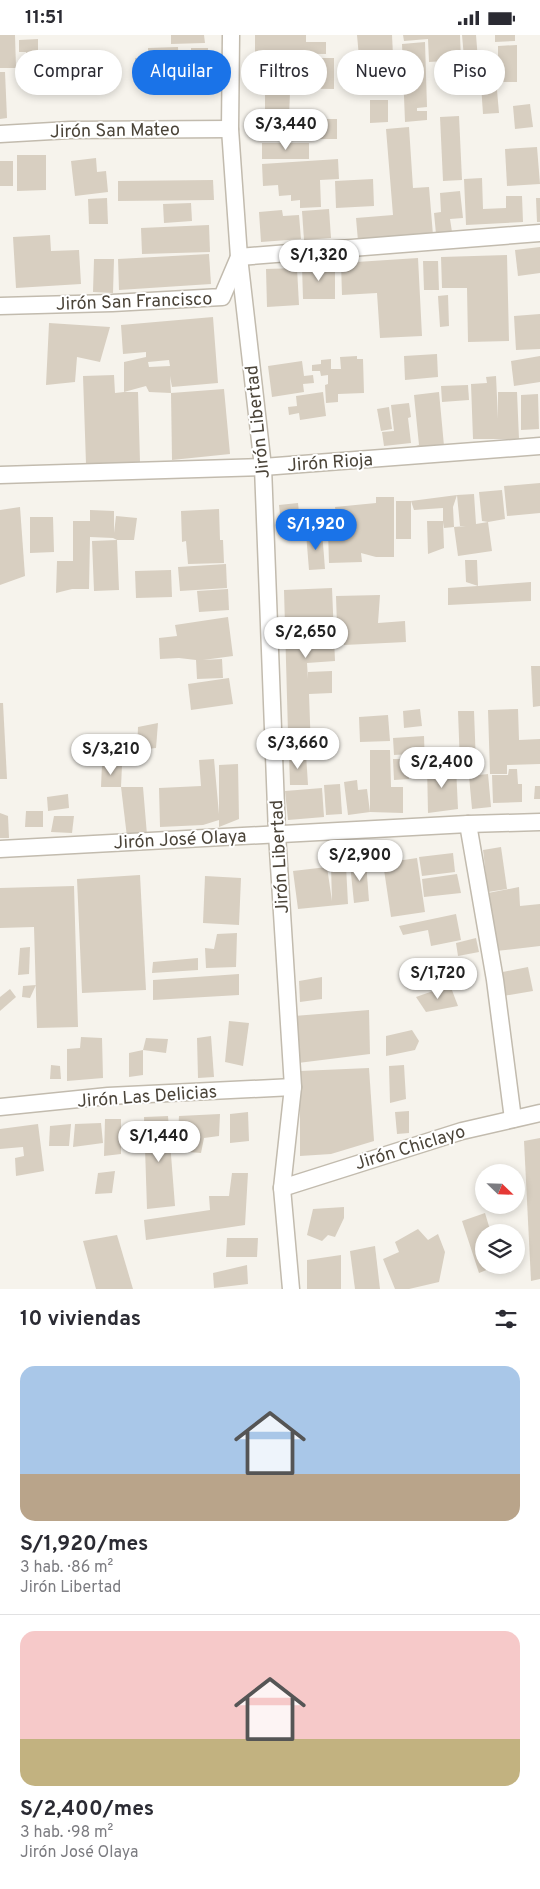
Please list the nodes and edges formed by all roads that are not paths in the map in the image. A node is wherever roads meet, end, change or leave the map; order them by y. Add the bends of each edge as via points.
1 (231, 35) edge
2 (230, 129) junction
3 (0, 134) edge
4 (540, 233) edge
5 (239, 257) junction
6 (0, 305) edge
7 (540, 446) edge
8 (263, 467) junction
9 (0, 475) edge
10 (540, 822) edge
11 (468, 824) junction
12 (277, 834) junction
13 (0, 849) edge
14 (294, 1087) junction
15 (0, 1107) edge
16 (540, 1113) edge
17 (513, 1119) junction
18 (282, 1188) junction
19 (291, 1289) edge

1 - 2 street, Jirón Libertad
2 - 3 street, Jirón San Mateo
2 - 5 street, Jirón Libertad
4 - 5 street
5 - 6 street, Jirón San Francisco via 222,297
5 - 8 street, Jirón Libertad
7 - 8 street, Jirón Rioja
8 - 9 street, Jirón Rioja
8 - 12 street, Jirón Libertad
10 - 11 street, Jirón José Olaya
11 - 12 street, Jirón José Olaya
11 - 17 street via 495,979
12 - 13 street, Jirón José Olaya
12 - 14 street, Jirón Libertad
14 - 15 street, Jirón Las Delicias via 108,1097
14 - 18 street, Jirón Libertad
16 - 17 street, Jirón Chiclayo
17 - 18 street, Jirón Chiclayo via 462,1131
18 - 19 street, Jirón Libertad

